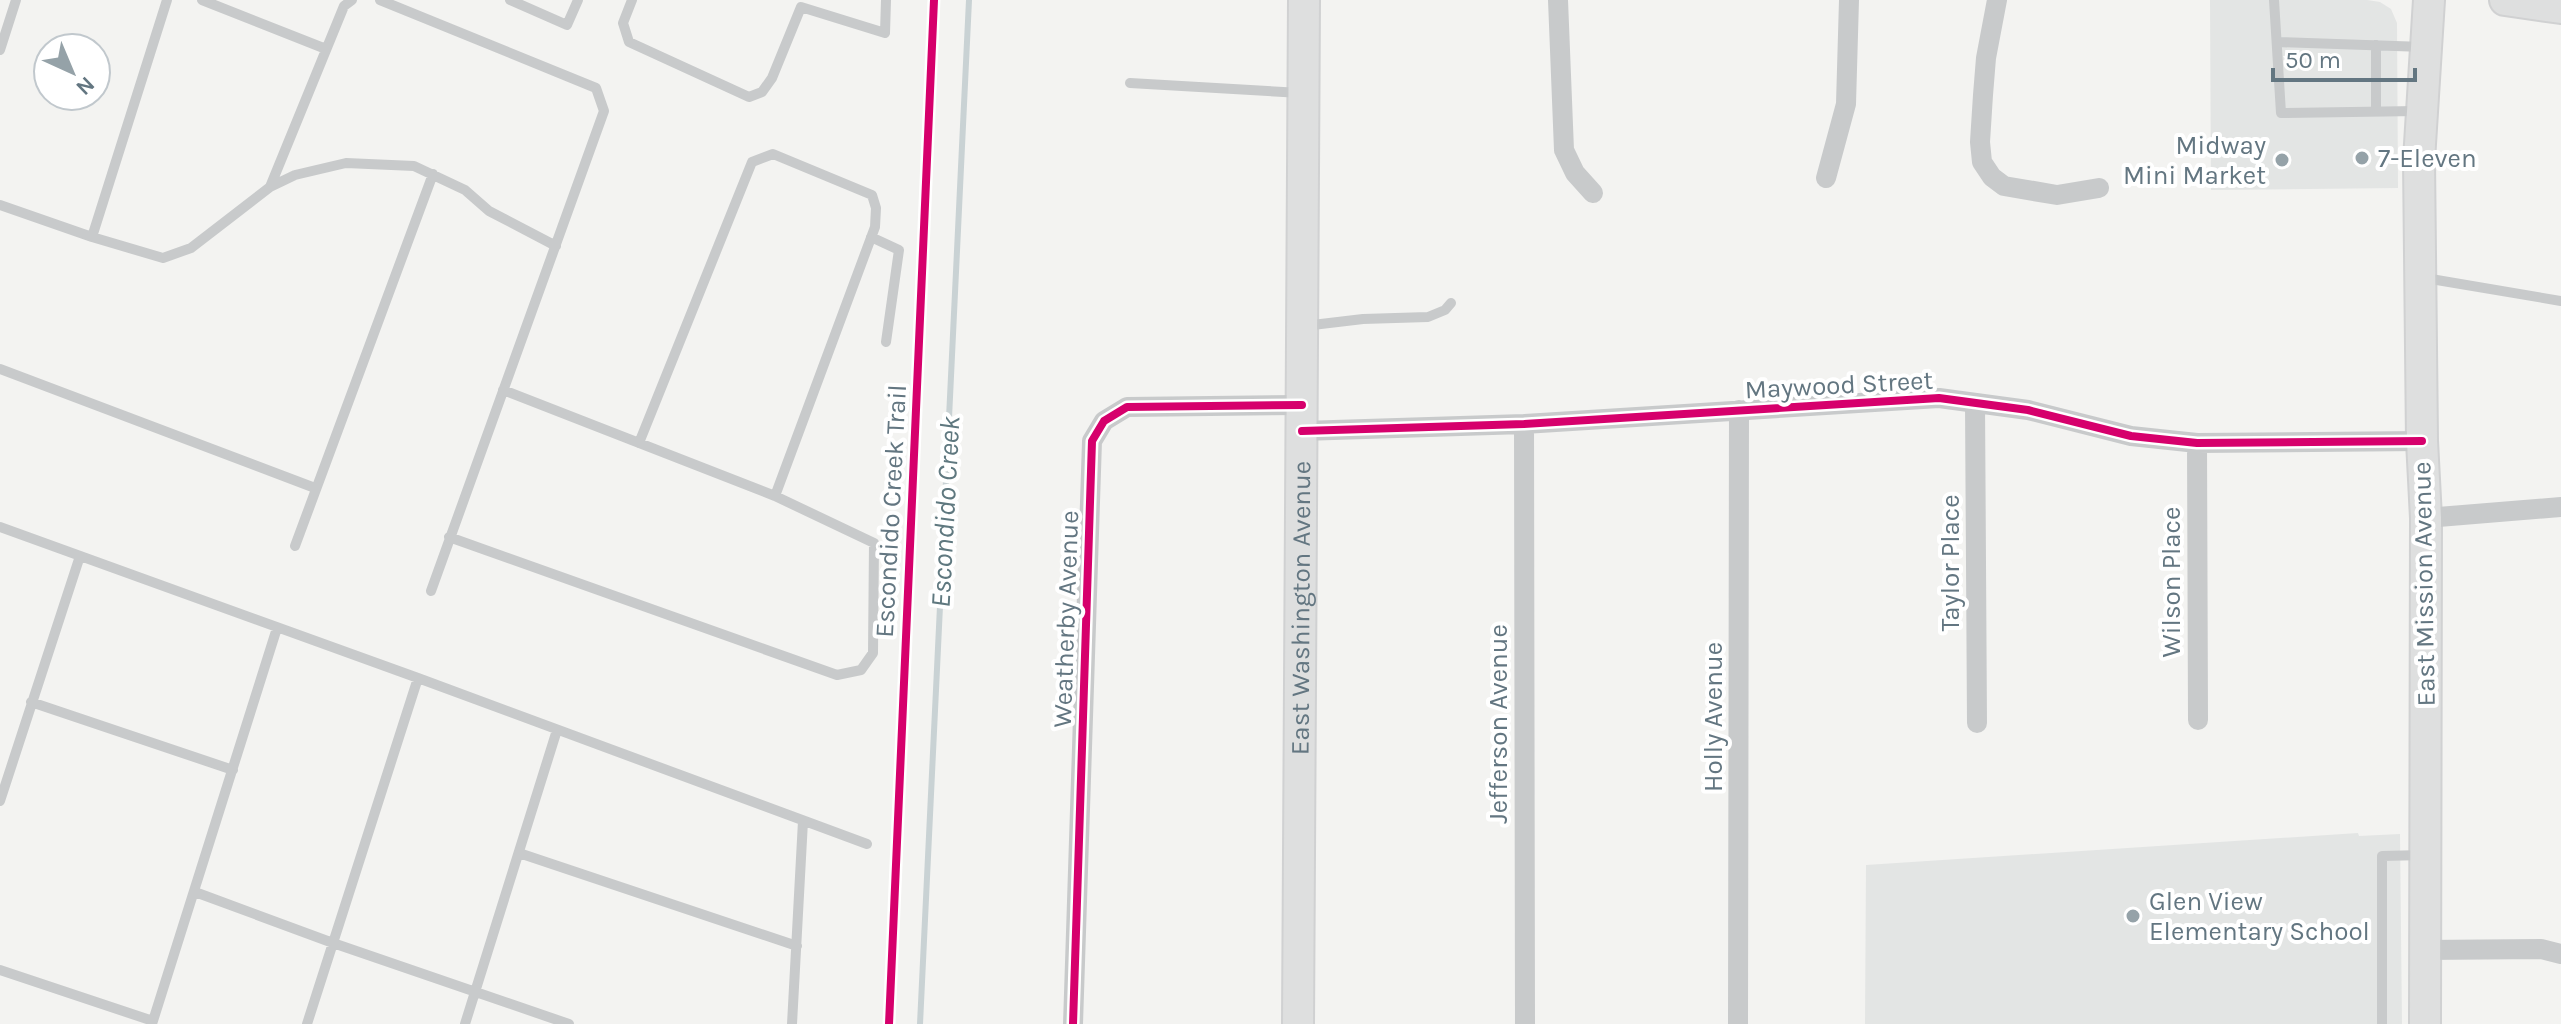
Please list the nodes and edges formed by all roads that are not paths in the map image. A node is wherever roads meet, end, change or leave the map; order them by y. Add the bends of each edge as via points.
1 (16, 0) edge
2 (167, 0) edge
3 (202, 0) edge
4 (352, 0) edge
5 (380, 0) edge
6 (510, 0) edge
7 (578, 0) edge
8 (632, 0) edge
9 (886, 0) edge
10 (1304, 0) edge
11 (1558, 0) edge
12 (1849, 0) edge
13 (1997, 0) edge
14 (2274, 0) edge
15 (2429, 0) edge
16 (2505, 0) edge
17 (2561, 8) edge
18 (2277, 42) junction
19 (2376, 45) junction
20 (2426, 47) junction
21 (326, 49) junction
22 (0, 50) edge
23 (1130, 83) dead end
24 (1303, 93) junction
25 (2422, 111) junction
26 (2376, 112) junction
27 (433, 174) junction
28 (1826, 178) dead end
29 (270, 187) junction
30 (2099, 188) dead end
31 (1593, 193) dead end
32 (0, 205) edge
33 (92, 237) junction
34 (871, 237) junction
35 (556, 246) junction
36 (2420, 277) junction
37 (2561, 301) edge
38 (1451, 303) dead end
39 (1302, 326) junction
40 (886, 342) dead end
41 (0, 369) edge
42 (503, 390) junction
43 (1975, 403) junction
44 (1739, 410) junction
45 (1302, 418) junction
46 (1524, 424) junction
47 (2422, 441) junction
48 (639, 443) junction
49 (2197, 443) junction
50 (315, 488) junction
51 (775, 496) junction
52 (2561, 507) edge
53 (2426, 518) junction
54 (0, 527) edge
55 (449, 537) junction
56 (295, 546) dead end
57 (80, 556) junction
58 (431, 591) dead end
59 (277, 628) junction
60 (418, 678) junction
61 (31, 702) junction
62 (2198, 720) dead end
63 (1977, 723) dead end
64 (557, 730) junction
65 (233, 770) junction
66 (0, 801) edge
67 (803, 821) junction
68 (867, 844) dead end
69 (519, 853) junction
70 (2425, 855) junction
71 (195, 892) junction
72 (333, 943) junction
73 (797, 946) junction
74 (2424, 950) junction
75 (2561, 954) edge
76 (0, 970) edge
77 (475, 991) junction
78 (153, 1023) edge
79 (307, 1024) edge
80 (465, 1024) edge
81 (569, 1024) edge
82 (792, 1024) edge
83 (1073, 1024) edge
84 (1298, 1024) edge
85 (1525, 1024) edge
86 (1738, 1024) edge
87 (2382, 1024) edge
88 (2425, 1024) edge

1 - 22 lane
2 - 33 lane
3 - 21 lane
4 - 21 lane via 344,6
5 - 35 lane via 596,88 604,111
6 - 7 lane via 567,25
8 - 9 lane via 623,23 629,42 749,97 762,92 772,78 801,7 885,33
10 - 24 main road, East Washington Avenue
11 - 31 street via 1564,150
12 - 28 street via 1846,104
13 - 30 street via 1986,58 1982,162 2004,186 2057,195
14 - 18 lane
15 - 20 main road, East Mission Avenue
16 - 17 main road
18 - 19 lane
18 - 26 lane via 2281,113
19 - 20 lane
19 - 26 lane
20 - 25 main road, East Mission Avenue
21 - 29 lane
23 - 24 lane
24 - 39 main road, East Washington Avenue
25 - 26 lane
25 - 36 main road, East Mission Avenue
27 - 29 lane via 414,166 346,163
27 - 35 lane
27 - 50 lane
29 - 33 lane via 191,248 163,258
32 - 33 lane
34 - 40 lane via 899,250
34 - 48 lane via 876,208 872,195 773,154 752,162
34 - 51 lane
35 - 42 lane
36 - 37 lane
36 - 47 main road, East Mission Avenue
38 - 39 lane via 1428,317
39 - 45 main road, East Washington Avenue
41 - 50 lane
42 - 48 lane
42 - 55 lane
43 - 44 street, Maywood Street via 1939,398
43 - 49 street, Maywood Street via 2028,410 2131,436
43 - 63 street, Taylor Place
44 - 46 street, Maywood Street
44 - 86 street, Holly Avenue
45 - 46 street, Maywood Street
45 - 83 street, Weatherby Avenue via 1127,407 1104,421 1092,441
45 - 84 main road, East Washington Avenue
46 - 85 street, Jefferson Avenue
47 - 49 street, Maywood Street
47 - 53 main road, East Mission Avenue
48 - 51 lane
49 - 62 street, Wilson Place
50 - 56 lane
51 - 55 lane via 874,543 873,653 861,670 837,675
52 - 53 street
53 - 70 main road, East Mission Avenue
54 - 57 lane
55 - 58 lane
57 - 59 lane
57 - 61 lane
59 - 60 lane
59 - 65 lane
60 - 64 lane
60 - 72 lane
61 - 65 lane
61 - 66 lane
64 - 67 lane
64 - 69 lane
65 - 71 lane
67 - 68 lane
67 - 73 lane
69 - 73 lane
69 - 77 lane
70 - 74 main road, East Mission Avenue
70 - 87 lane via 2382,856
71 - 72 lane
71 - 78 lane
72 - 77 lane
72 - 79 lane
73 - 82 lane
74 - 75 street via 2541,949
74 - 88 main road, East Mission Avenue
76 - 78 lane
77 - 80 lane
77 - 81 lane

